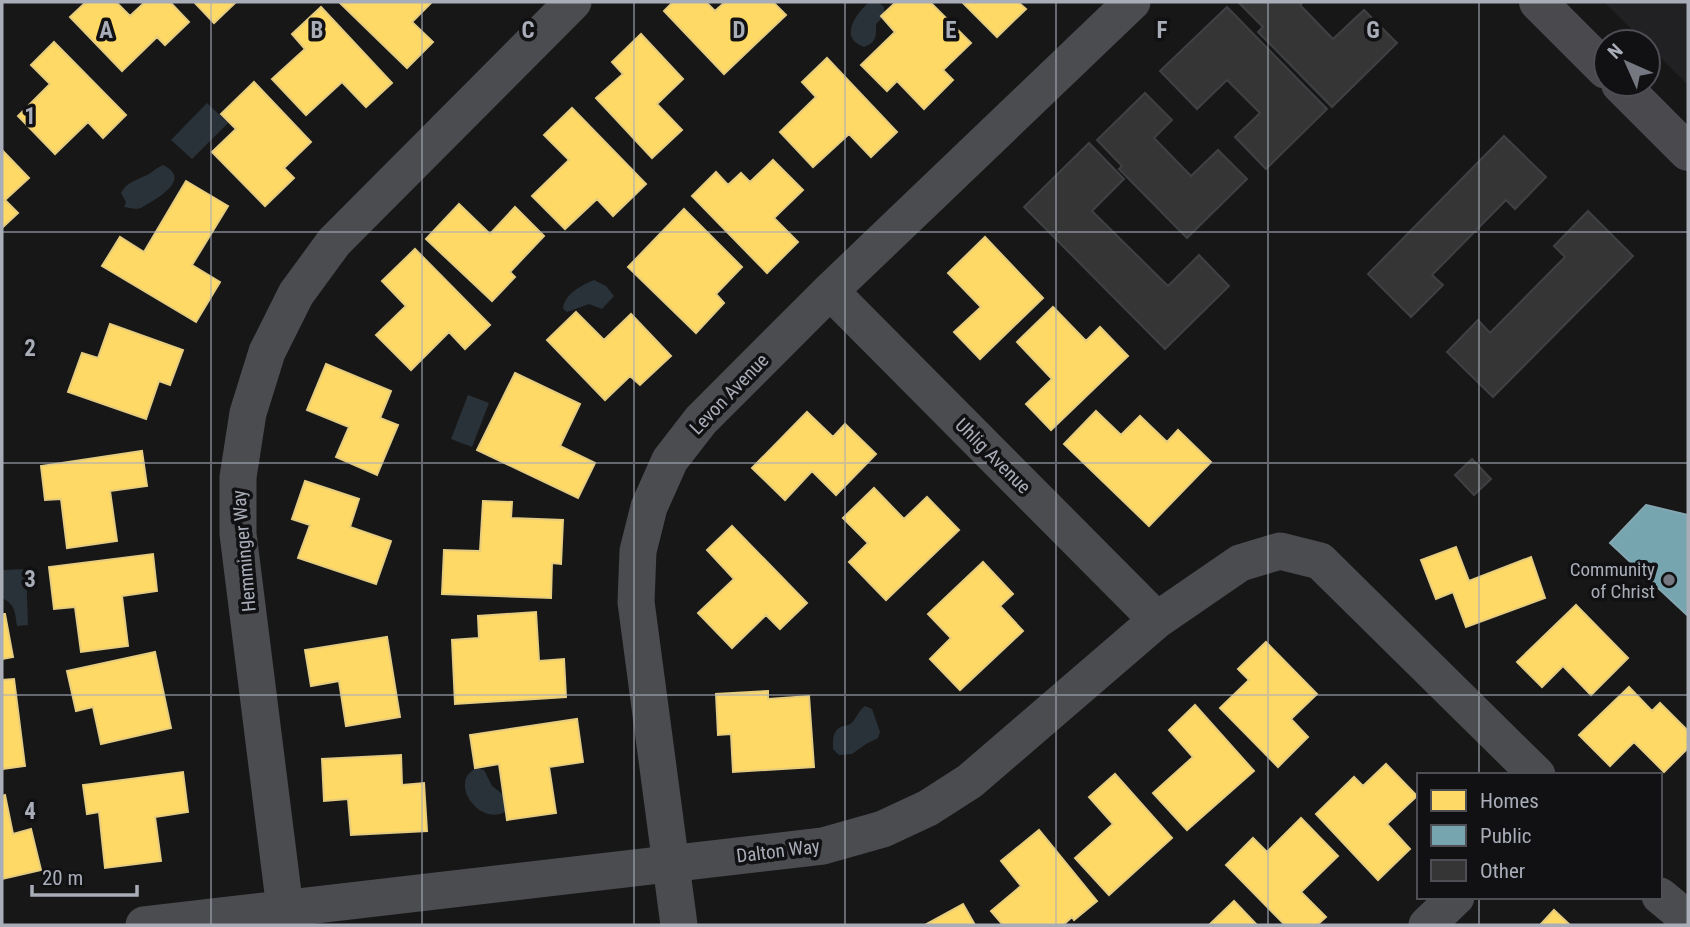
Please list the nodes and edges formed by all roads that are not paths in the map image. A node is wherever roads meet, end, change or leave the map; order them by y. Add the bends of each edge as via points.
1 (573, 2) edge
2 (1132, 2) edge
3 (1538, 2) edge
4 (1592, 56) edge
5 (1634, 98) edge
6 (1688, 152) edge
7 (830, 291) junction
8 (1157, 620) junction
9 (1535, 773) edge
10 (671, 864) junction
11 (1662, 898) edge
12 (1454, 899) edge
13 (286, 917) edge
14 (1688, 919) edge
15 (144, 925) edge
16 (679, 925) edge
17 (1427, 925) edge

1 - 13 street, Hemminger Way via 334,242 296,294 267,352 248,413 238,477 238,534
2 - 7 street, Levon Avenue
3 - 4 main road
5 - 6 main road
7 - 8 street, Uhlig Avenue
7 - 10 street, Levon Avenue via 701,420 670,460 649,507 638,551 636,602
8 - 9 street, Dalton Way via 1240,563 1280,551 1320,561
8 - 10 street, Dalton Way via 970,781 928,808 883,829 823,846
10 - 13 street, Dalton Way
10 - 16 street, Levon Avenue
11 - 14 street
12 - 17 street
13 - 15 street, Dalton Way

